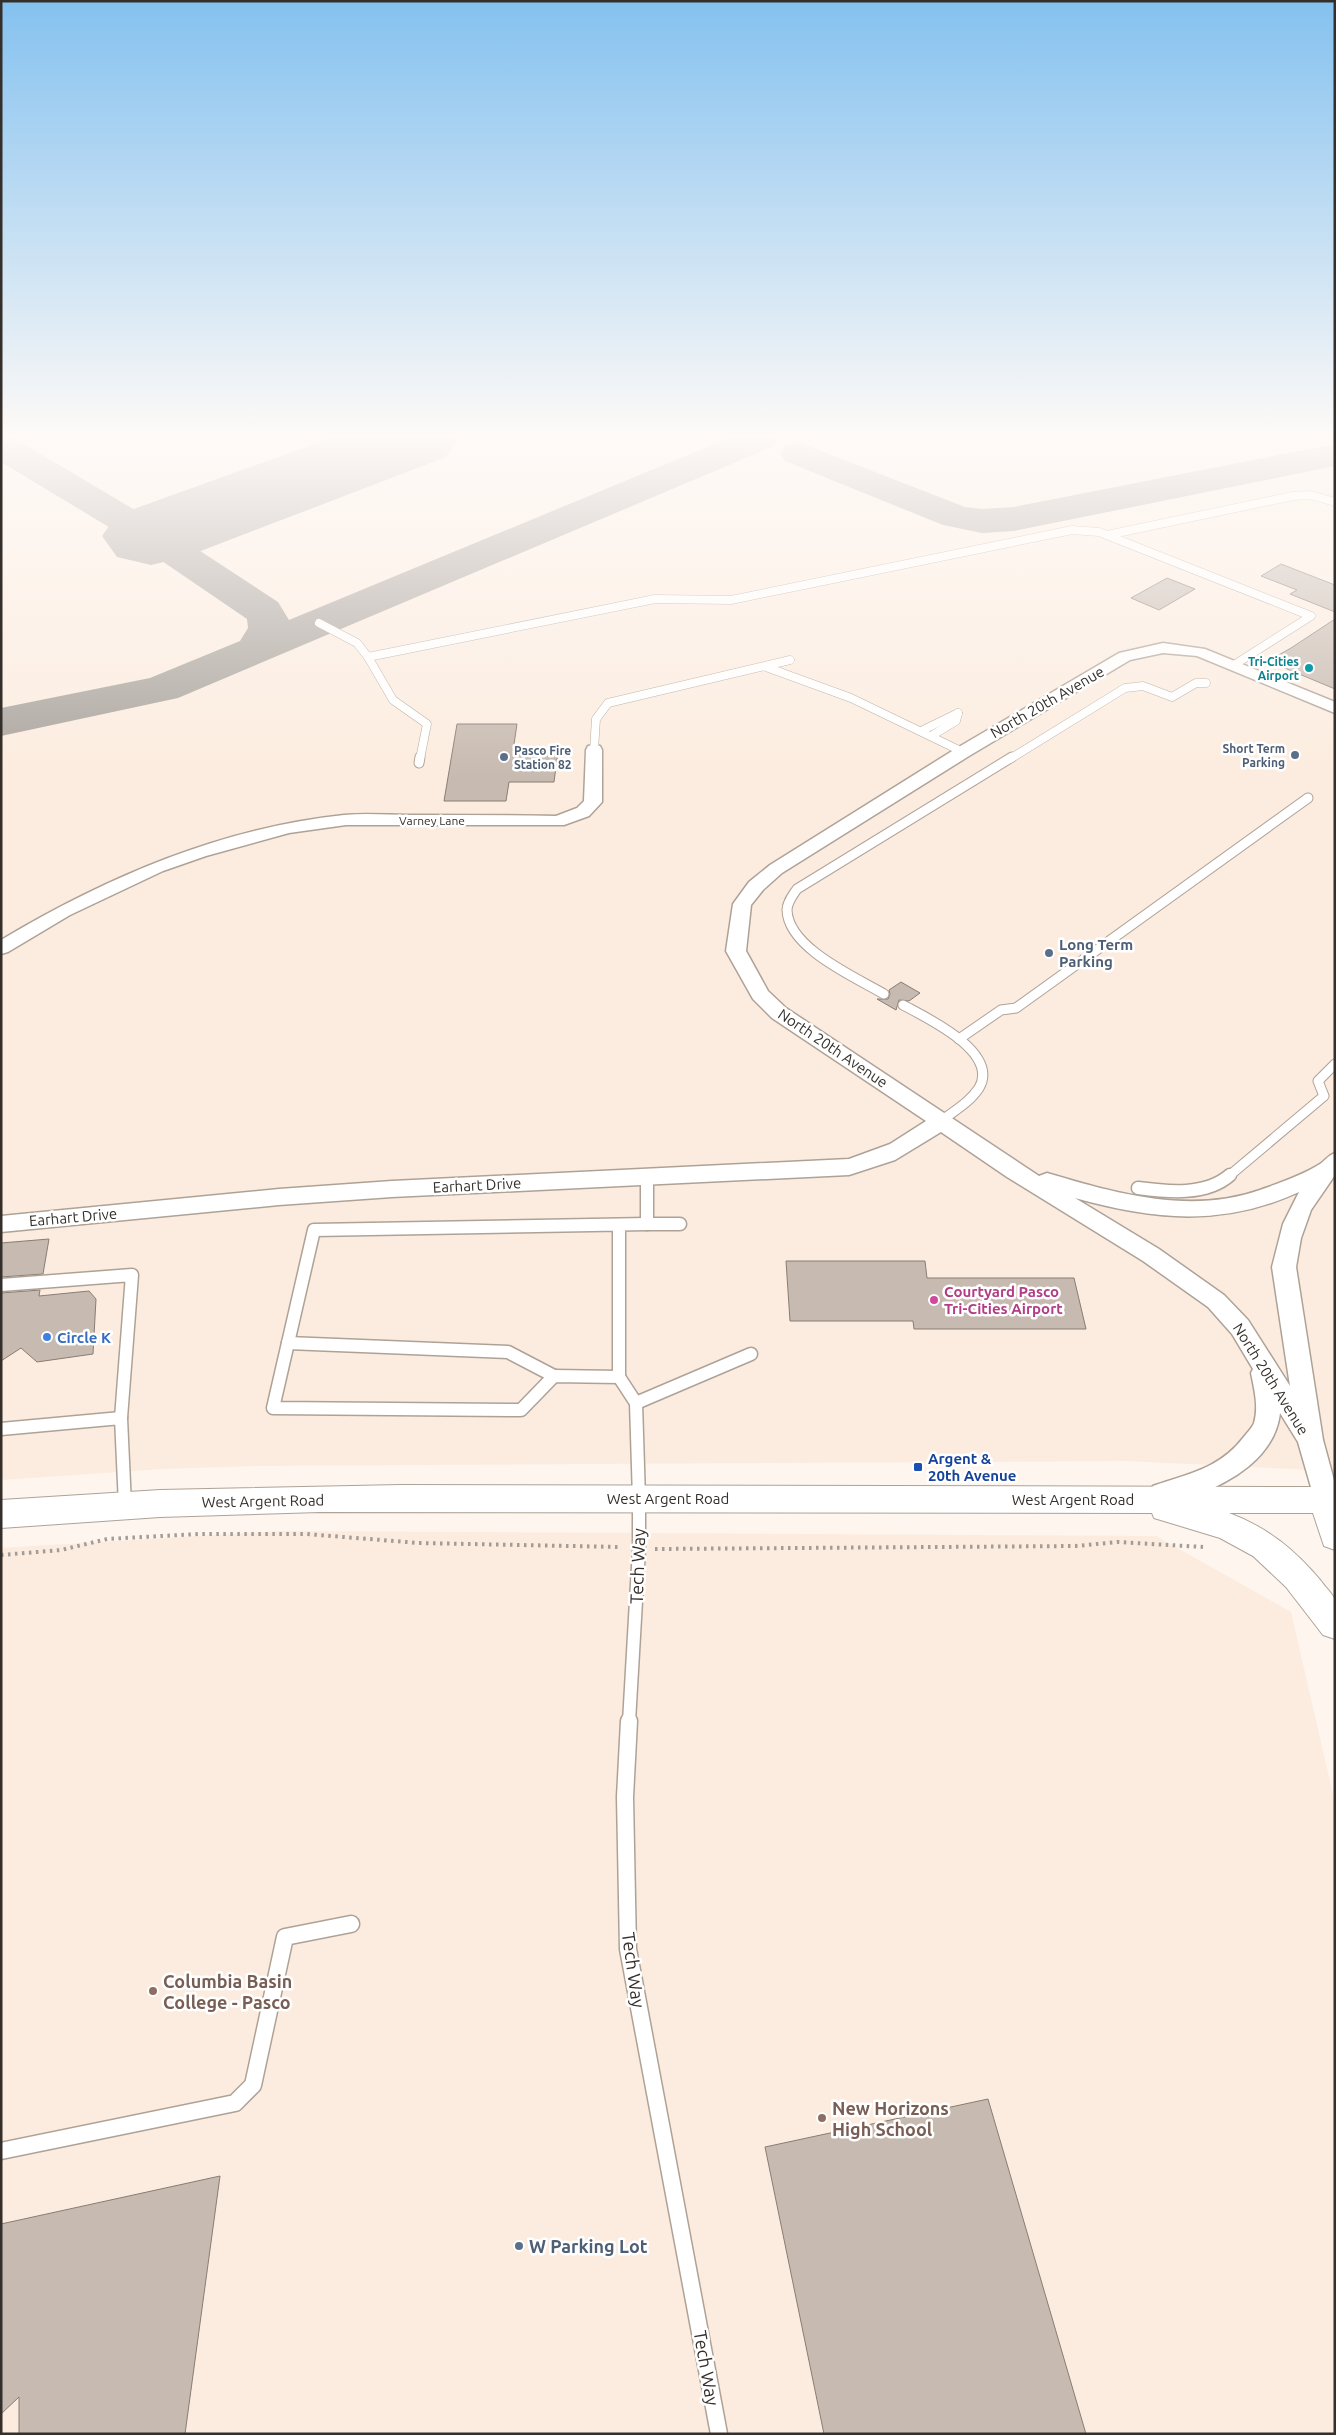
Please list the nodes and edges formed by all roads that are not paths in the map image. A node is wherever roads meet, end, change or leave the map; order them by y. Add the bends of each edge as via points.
1 (967, 552) edge
2 (1148, 552) edge
3 (320, 623) dead end
4 (368, 657) junction
5 (790, 660) dead end
6 (1234, 665) junction
7 (766, 667) junction
8 (1206, 683) dead end
9 (1335, 708) edge
10 (920, 731) junction
11 (931, 736) junction
12 (594, 750) joint
13 (963, 752) junction
14 (419, 763) dead end
15 (1308, 798) dead end
16 (1, 948) edge
17 (884, 994) dead end
18 (903, 1005) dead end
19 (959, 1039) junction
20 (1335, 1064) edge
21 (941, 1121) junction
22 (1330, 1166) edge
23 (1015, 1171) junction
24 (647, 1177) junction
25 (1138, 1188) dead end
26 (1, 1224) edge
27 (647, 1224) junction
28 (680, 1224) dead end
29 (619, 1225) junction
30 (1, 1285) edge
31 (288, 1342) junction
32 (751, 1354) dead end
33 (1263, 1367) junction
34 (554, 1376) junction
35 (618, 1377) junction
36 (636, 1403) junction
37 (121, 1418) junction
38 (1, 1429) edge
39 (1310, 1440) junction
40 (639, 1499) junction
41 (1137, 1500) junction
42 (1330, 1500) edge
43 (125, 1506) junction
44 (1, 1514) edge
45 (1335, 1536) edge
46 (1335, 1624) edge
47 (351, 1924) dead end
48 (1, 2151) edge
49 (719, 2434) edge

1 - 4 lane via 731,600 655,599
2 - 6 lane via 1311,616
3 - 4 lane via 357,643
4 - 14 lane via 393,700 427,724
5 - 7 lane, Varney Lane
6 - 9 street, North 20th Avenue
6 - 13 street, North 20th Avenue via 1188,650 1164,648 1137,652 1125,656
7 - 10 lane via 851,698
7 - 12 lane, Varney Lane via 608,703 598,712 594,724
8 - 17 lane via 1196,683 1172,697 1148,687 1130,686 797,888 787,911 798,938
10 - 11 lane
10 - 11 lane via 958,713 956,721
11 - 13 lane
12 - 16 street, Varney Lane via 593,802 583,812 558,821 346,820 288,828 157,867 63,912
13 - 21 street, North 20th Avenue via 776,869 742,904 736,951 760,995 778,1013
15 - 19 lane via 1016,1008 1001,1010
18 - 19 lane
19 - 21 lane via 971,1048 978,1059 983,1080 975,1093
20 - 25 lane via 1318,1081 1324,1096 1221,1183 1200,1190 1169,1193
21 - 23 street, North 20th Avenue
21 - 24 street, Earhart Drive via 904,1148 880,1159 849,1167
22 - 23 street via 1261,1199 1205,1210 1133,1205
22 - 39 street, North 20th Avenue via 1296,1216 1284,1268
23 - 33 street, North 20th Avenue via 1151,1255 1216,1301 1240,1327
24 - 26 street, Earhart Drive via 392,1189
24 - 27 lane
27 - 28 lane
27 - 29 lane
29 - 31 lane via 314,1230
29 - 35 lane
30 - 37 lane via 132,1275
31 - 34 lane via 508,1352
31 - 34 lane via 273,1408 521,1410
32 - 36 lane
33 - 39 street, North 20th Avenue
33 - 41 street via 1268,1402 1265,1427 1248,1452 1228,1471 1193,1486
34 - 35 lane
35 - 36 lane
36 - 40 lane, Tech Way
37 - 38 lane
37 - 43 lane
39 - 42 street, North 20th Avenue
40 - 41 main road, West Argent Road
40 - 43 main road, West Argent Road via 310,1500
40 - 49 lane, Tech Way via 625,1797 628,1949
41 - 42 main road, West Argent Road
41 - 46 main road via 1251,1538 1284,1562
42 - 45 main road
43 - 44 main road, West Argent Road
47 - 48 lane via 285,1937 253,2085 235,2103

